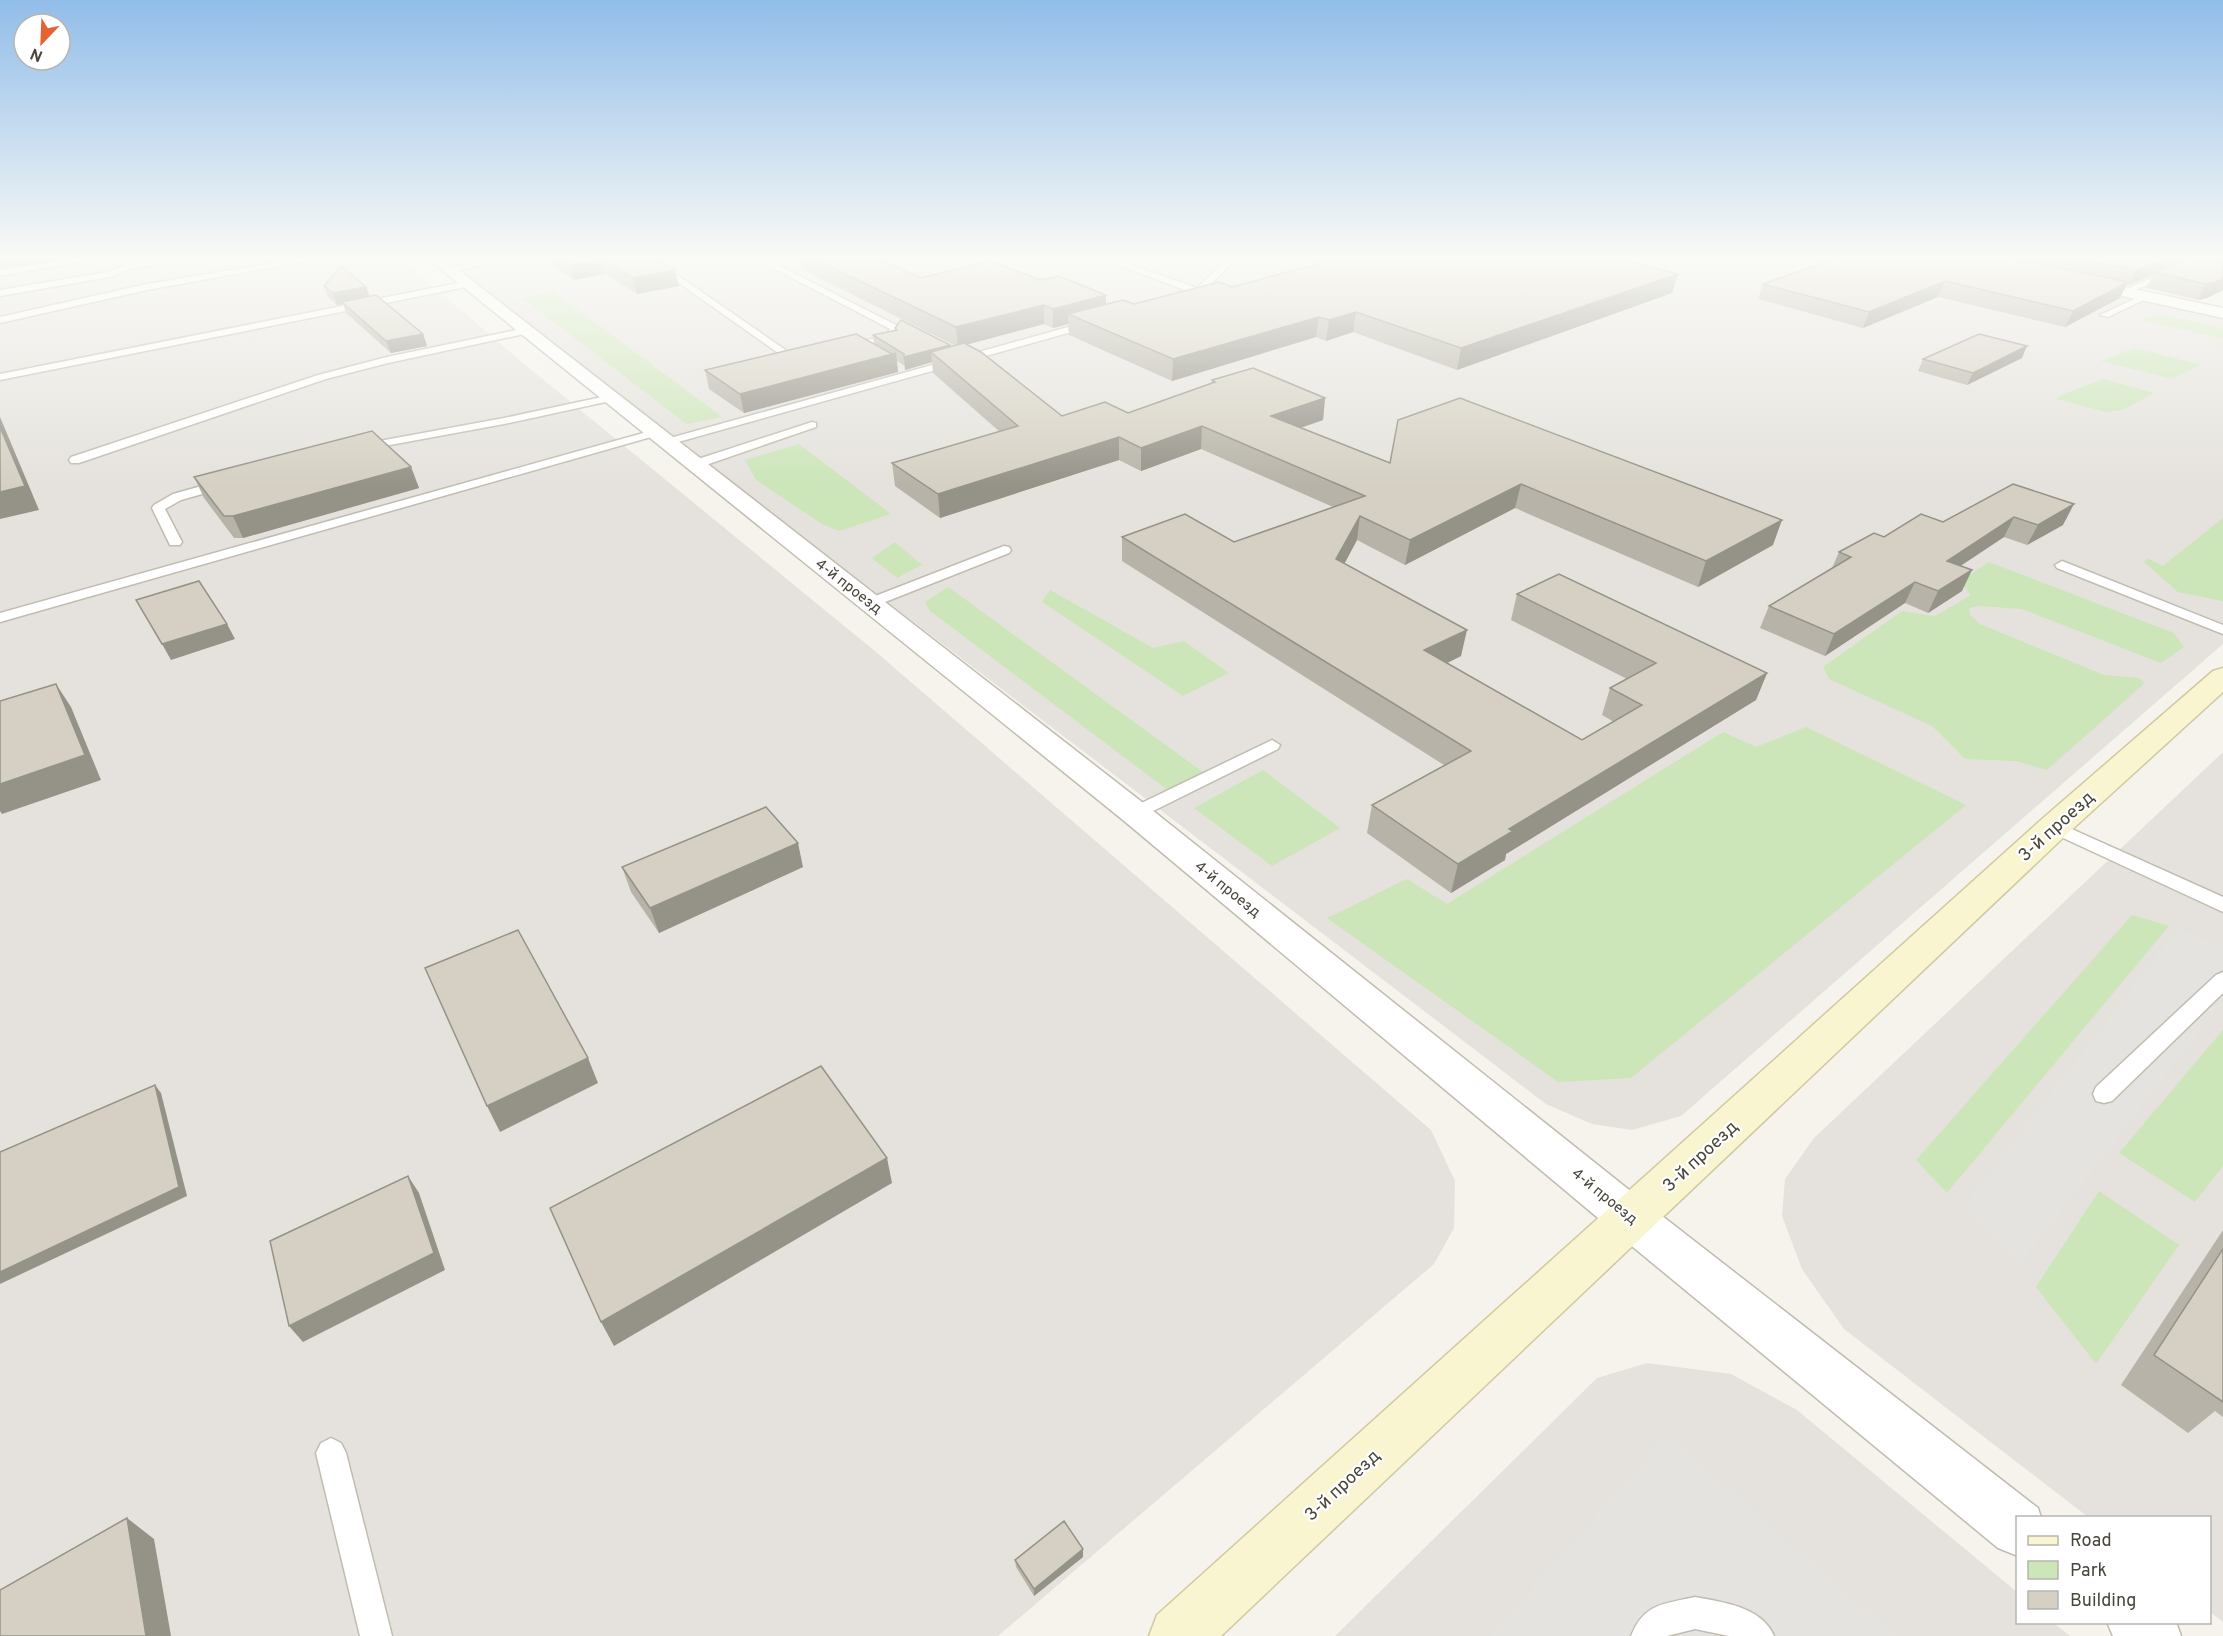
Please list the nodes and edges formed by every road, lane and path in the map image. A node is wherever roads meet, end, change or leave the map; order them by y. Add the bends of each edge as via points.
1 (184, 333) edge
2 (515, 333) edge
3 (529, 333) edge
4 (756, 333) edge
5 (895, 333) edge
6 (1056, 333) edge
7 (859, 345) junction
8 (837, 350) edge
9 (869, 351) edge
10 (805, 358) edge
11 (795, 360) junction
12 (784, 363) edge
13 (0, 377) edge
14 (611, 398) junction
15 (812, 425) dead end
16 (661, 438) junction
17 (348, 451) edge
18 (75, 459) dead end
19 (696, 464) junction
20 (238, 480) edge
21 (175, 542) dead end
22 (1004, 550) dead end
23 (2062, 565) dead end
24 (870, 603) junction
25 (0, 618) edge
26 (2223, 630) edge
27 (2223, 677) edge
28 (1272, 745) dead end
29 (1135, 813) junction
30 (2054, 827) junction
31 (2223, 905) edge
32 (2223, 980) edge
33 (2104, 1094) dead end
34 (1632, 1219) junction
35 (331, 1453) dead end
36 (2016, 1526) edge
37 (2137, 1624) edge
38 (376, 1636) edge
39 (1178, 1636) edge
40 (1647, 1636) edge
41 (1758, 1636) edge
42 (2152, 1636) edge

1 - 13 lane
2 - 18 lane via 321,377
3 - 14 street, 4-й проезд
4 - 11 lane
5 - 7 lane
6 - 16 lane
7 - 8 lane
7 - 9 lane
10 - 11 lane
11 - 12 lane
14 - 16 street, 4-й проезд
14 - 17 lane
15 - 19 lane
16 - 19 street, 4-й проезд
16 - 25 lane
19 - 24 street, 4-й проезд
20 - 21 lane via 177,497 158,508
22 - 24 lane
23 - 26 lane
24 - 29 street, 4-й проезд
27 - 30 street, 3-й проезд
28 - 29 lane
29 - 34 street, 4-й проезд
30 - 31 lane
30 - 34 street, 3-й проезд
32 - 33 lane
34 - 36 street, 4-й проезд
34 - 39 street, 3-й проезд
35 - 38 lane
37 - 42 street
40 - 41 lane via 1659,1621 1695,1613 1731,1619

